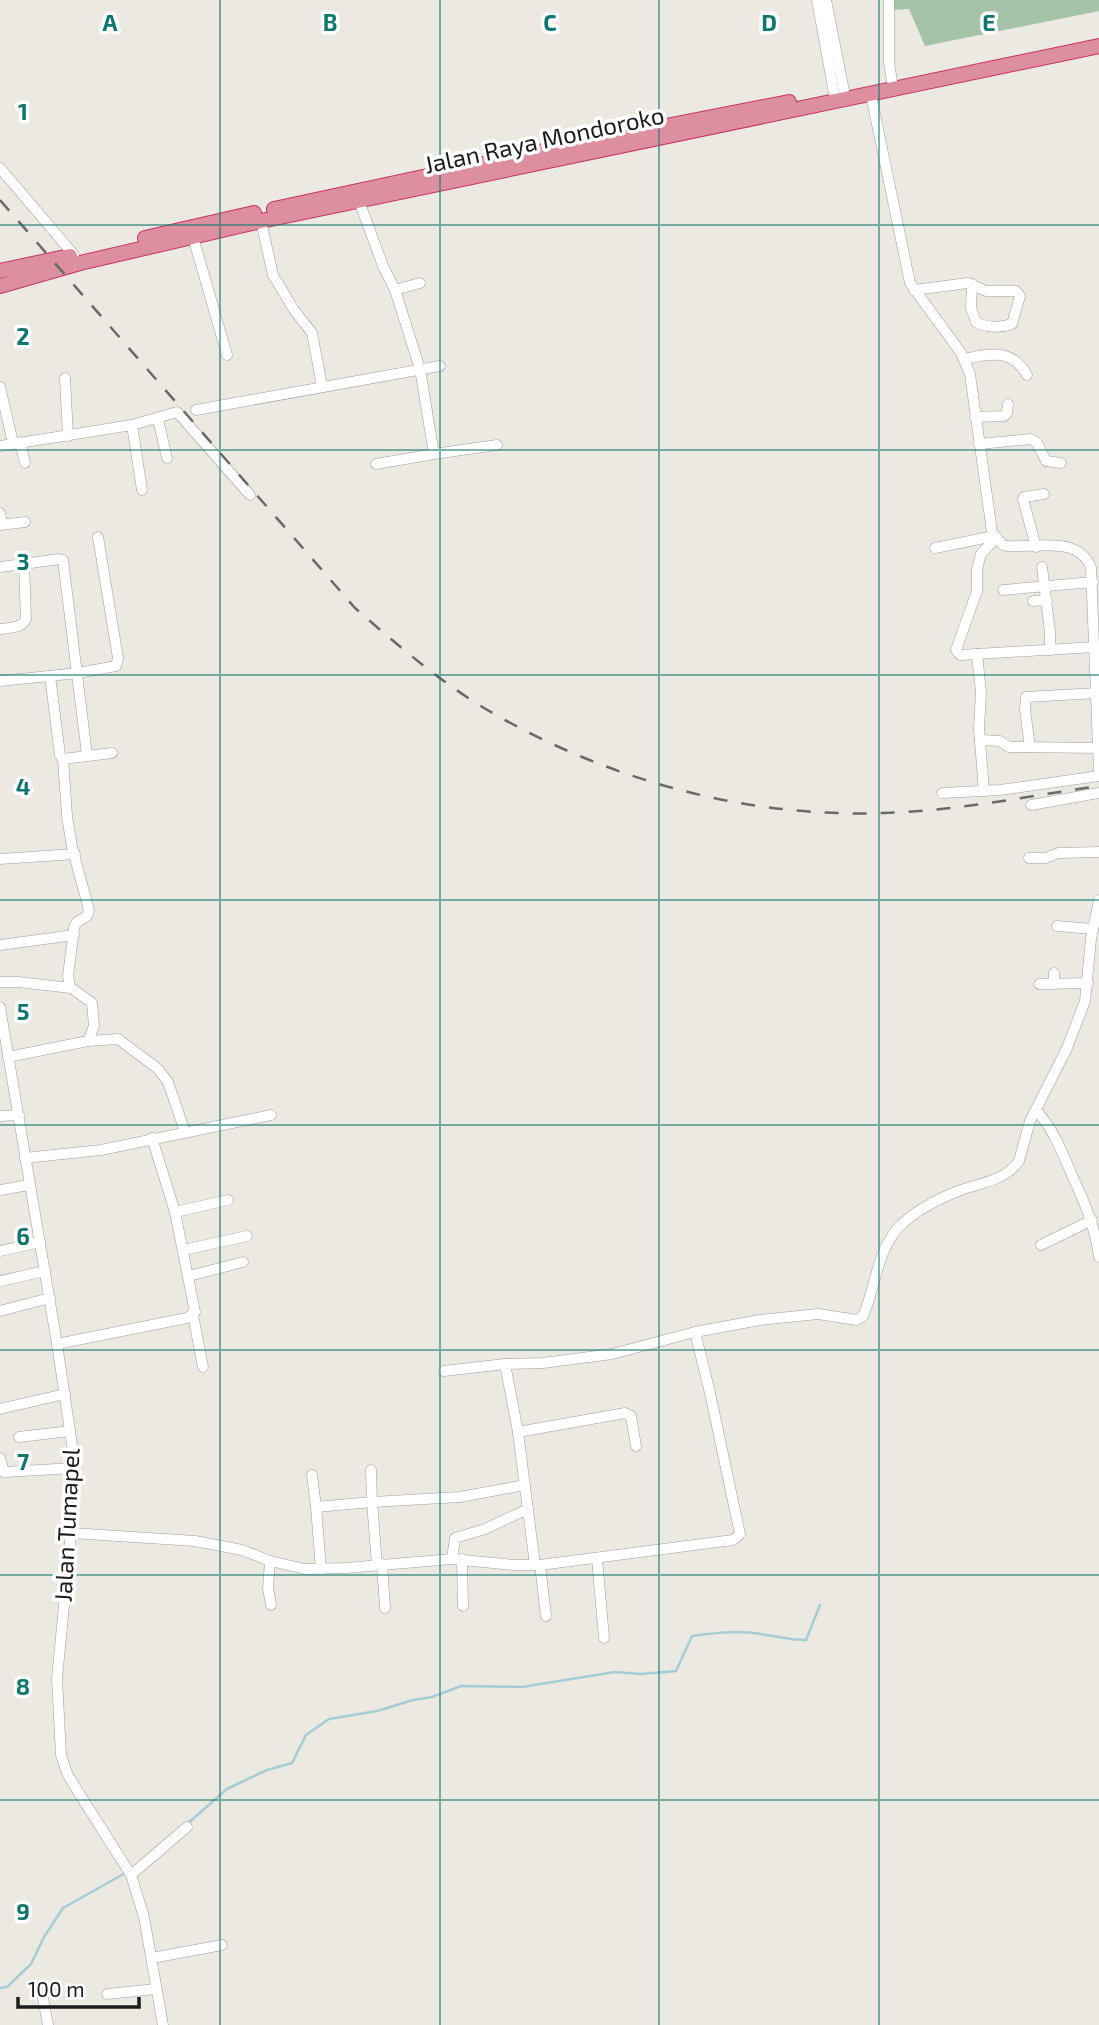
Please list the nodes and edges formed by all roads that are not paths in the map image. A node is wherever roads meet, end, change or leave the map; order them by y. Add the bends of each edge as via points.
1 (889, 0) edge
2 (823, 4) edge
3 (1099, 37) edge
4 (1099, 46) edge
5 (995, 65) junction
6 (893, 85) junction
7 (839, 92) junction
8 (871, 94) junction
9 (0, 168) edge
10 (359, 201) junction
11 (261, 221) junction
12 (201, 232) junction
13 (74, 255) junction
14 (0, 271) edge
15 (420, 283) dead end
16 (972, 284) junction
17 (0, 286) edge
18 (395, 290) junction
19 (914, 290) junction
20 (227, 355) dead end
21 (964, 359) junction
22 (440, 366) dead end
23 (420, 369) junction
24 (1027, 375) dead end
25 (65, 378) dead end
26 (322, 386) junction
27 (0, 387) edge
28 (1008, 404) dead end
29 (196, 410) dead end
30 (975, 417) junction
31 (158, 419) junction
32 (132, 425) junction
33 (68, 436) junction
34 (17, 443) junction
35 (979, 444) junction
36 (497, 445) dead end
37 (0, 446) edge
38 (434, 454) junction
39 (167, 457) dead end
40 (25, 463) dead end
41 (1061, 463) dead end
42 (376, 464) dead end
43 (142, 490) dead end
44 (250, 495) dead end
45 (1044, 495) dead end
46 (1, 521) edge
47 (25, 522) dead end
48 (98, 537) dead end
49 (995, 537) junction
50 (1036, 547) junction
51 (935, 548) dead end
52 (24, 564) junction
53 (0, 567) edge
54 (1042, 567) dead end
55 (1093, 582) junction
56 (1045, 585) junction
57 (1003, 590) dead end
58 (1047, 600) junction
59 (1033, 601) dead end
60 (0, 629) edge
61 (1095, 647) junction
62 (1049, 650) junction
63 (977, 654) junction
64 (78, 673) junction
65 (50, 676) junction
66 (0, 681) edge
67 (1097, 693) edge
68 (981, 740) junction
69 (1030, 747) junction
70 (1098, 748) edge
71 (112, 753) dead end
72 (87, 755) junction
73 (63, 760) junction
74 (1099, 773) edge
75 (984, 791) junction
76 (942, 793) dead end
77 (1099, 793) edge
78 (1031, 804) dead end
79 (1099, 852) edge
80 (75, 854) junction
81 (1029, 858) dead end
82 (0, 859) edge
83 (1099, 900) edge
84 (1057, 926) dead end
85 (1093, 929) junction
86 (74, 934) junction
87 (0, 945) edge
88 (0, 982) edge
89 (1088, 983) junction
90 (1039, 984) dead end
91 (71, 989) junction
92 (0, 1007) edge
93 (88, 1041) junction
94 (8, 1057) junction
95 (1036, 1110) junction
96 (19, 1115) junction
97 (271, 1115) dead end
98 (0, 1116) edge
99 (184, 1132) junction
100 (152, 1138) junction
101 (25, 1158) junction
102 (29, 1185) junction
103 (0, 1190) edge
104 (228, 1200) dead end
105 (174, 1212) junction
106 (1092, 1220) junction
107 (247, 1236) dead end
108 (40, 1242) junction
109 (1041, 1245) dead end
110 (183, 1250) junction
111 (0, 1251) edge
112 (1099, 1257) edge
113 (243, 1262) dead end
114 (45, 1272) junction
115 (189, 1276) junction
116 (0, 1281) edge
117 (50, 1298) junction
118 (0, 1311) edge
119 (193, 1315) junction
120 (695, 1332) junction
121 (57, 1344) junction
122 (505, 1364) junction
123 (203, 1367) dead end
124 (443, 1371) dead end
125 (65, 1394) junction
126 (0, 1409) edge
127 (70, 1431) junction
128 (518, 1432) junction
129 (19, 1437) dead end
130 (636, 1446) dead end
131 (0, 1458) edge
132 (74, 1468) junction
133 (371, 1470) dead end
134 (312, 1475) dead end
135 (525, 1485) junction
136 (372, 1502) junction
137 (316, 1507) junction
138 (528, 1509) junction
139 (71, 1533) junction
140 (457, 1559) junction
141 (597, 1559) junction
142 (270, 1561) junction
143 (379, 1565) junction
144 (537, 1565) junction
145 (321, 1569) junction
146 (271, 1605) dead end
147 (463, 1606) dead end
148 (384, 1608) dead end
149 (546, 1616) dead end
150 (604, 1638) dead end
151 (187, 1827) dead end
152 (130, 1873) junction
153 (222, 1945) dead end
154 (152, 1958) junction
155 (156, 1989) junction
156 (107, 1994) dead end
157 (43, 1998) dead end
158 (48, 2025) edge
159 (163, 2025) edge

1 - 6 street
2 - 7 street
3 - 5 highway, Jalan Raya Mondoroko
4 - 5 highway, Jalan Raya Mondoroko
5 - 6 highway, Jalan Raya Mondoroko
6 - 7 highway, Jalan Raya Mondoroko
6 - 8 highway, Jalan Raya Mondoroko
7 - 12 highway, Jalan Raya Mondoroko via 600,139
8 - 10 highway, Jalan Raya Mondoroko
8 - 19 street via 906,270
9 - 13 street
10 - 11 highway, Jalan Raya Mondoroko
10 - 18 street
11 - 12 highway, Jalan Raya Mondoroko
11 - 26 street via 273,275 312,333
12 - 13 highway, Jalan Raya Mondoroko
12 - 17 highway, Jalan Raya Mondoroko
12 - 20 street
13 - 14 highway, Jalan Raya Mondoroko
15 - 18 street
16 - 16 street via 971,309 976,322 1013,324 1018,292 986,291
16 - 19 street
18 - 23 street
19 - 21 street
21 - 24 street via 1005,355 1014,358
21 - 30 street via 973,385
22 - 23 street
23 - 26 street
23 - 38 street
25 - 33 street
26 - 29 street
27 - 34 street
28 - 30 street via 1004,416
30 - 35 street
31 - 32 street
31 - 39 street
31 - 44 street via 178,413
32 - 33 street
32 - 43 street
33 - 34 street
34 - 37 street
34 - 40 street
35 - 41 street via 1031,439 1046,461
35 - 49 street
36 - 38 street
38 - 42 street
45 - 50 street via 1023,499
46 - 47 street
48 - 64 street via 118,664
49 - 50 street via 1003,545
49 - 51 street
49 - 63 street via 981,554 977,591 956,648 958,654
50 - 55 street via 1074,548 1089,561
52 - 53 street
52 - 60 street via 26,619 18,626
52 - 64 street via 64,560
54 - 56 street
55 - 56 street
55 - 61 street
56 - 57 street
56 - 58 street
58 - 59 street
58 - 62 street
61 - 62 street
61 - 67 street
62 - 63 street
63 - 68 street
64 - 65 street
64 - 72 street
65 - 66 street
65 - 73 street
67 - 69 street via 1026,696
67 - 70 street
68 - 69 street
68 - 75 street
69 - 70 street
70 - 74 street
71 - 72 street
72 - 73 street
73 - 80 street
74 - 75 street
75 - 76 street
77 - 78 street
79 - 81 street
80 - 82 street
80 - 86 street via 89,910 76,923
83 - 85 street
84 - 85 street
85 - 89 street
86 - 87 street
86 - 91 street via 68,976
88 - 91 street
89 - 90 street via 1054,978
89 - 95 street via 1067,1048
91 - 93 street via 92,1003 94,1026
92 - 94 street, Jalan Tumapel
93 - 94 street
93 - 99 street via 118,1039 157,1068 168,1082
94 - 96 street, Jalan Tumapel
95 - 106 street via 1057,1138
95 - 120 street via 1015,1167 998,1178 939,1199 900,1227 886,1248 863,1316 857,1320 803,1315
96 - 98 street
96 - 101 street, Jalan Tumapel
97 - 99 street
99 - 100 street
100 - 101 street via 102,1150
100 - 105 street
101 - 102 street, Jalan Tumapel
102 - 103 street
102 - 108 street, Jalan Tumapel
104 - 105 street
105 - 110 street
106 - 109 street
106 - 112 street
107 - 110 street
108 - 111 street
108 - 114 street, Jalan Tumapel
110 - 115 street
113 - 115 street
114 - 116 street
114 - 117 street, Jalan Tumapel
115 - 119 street
117 - 118 street
117 - 121 street, Jalan Tumapel
119 - 121 street
119 - 123 street
120 - 122 street via 612,1354
120 - 141 street via 740,1534 733,1540
121 - 125 street, Jalan Tumapel
122 - 124 street
122 - 128 street
125 - 126 street
125 - 127 street, Jalan Tumapel
127 - 129 street
127 - 132 street, Jalan Tumapel
128 - 130 street via 625,1413 631,1416
128 - 135 street
131 - 132 street via 4,1472
132 - 139 street, Jalan Tumapel
133 - 136 street
134 - 137 street
135 - 136 street via 460,1497
135 - 138 street
136 - 137 street
136 - 143 street
137 - 145 street
138 - 140 street via 455,1538
138 - 144 street
139 - 142 street via 195,1541
139 - 152 street, Jalan Tumapel via 57,1678 61,1755 77,1790
140 - 143 street
140 - 144 street
140 - 147 street
141 - 144 street
141 - 150 street
142 - 145 street
142 - 146 street
143 - 145 street
143 - 148 street
144 - 149 street
151 - 152 street
152 - 154 street, Jalan Tumapel
153 - 154 street
154 - 155 street, Jalan Tumapel
155 - 156 street
155 - 159 street, Jalan Tumapel
157 - 158 street

